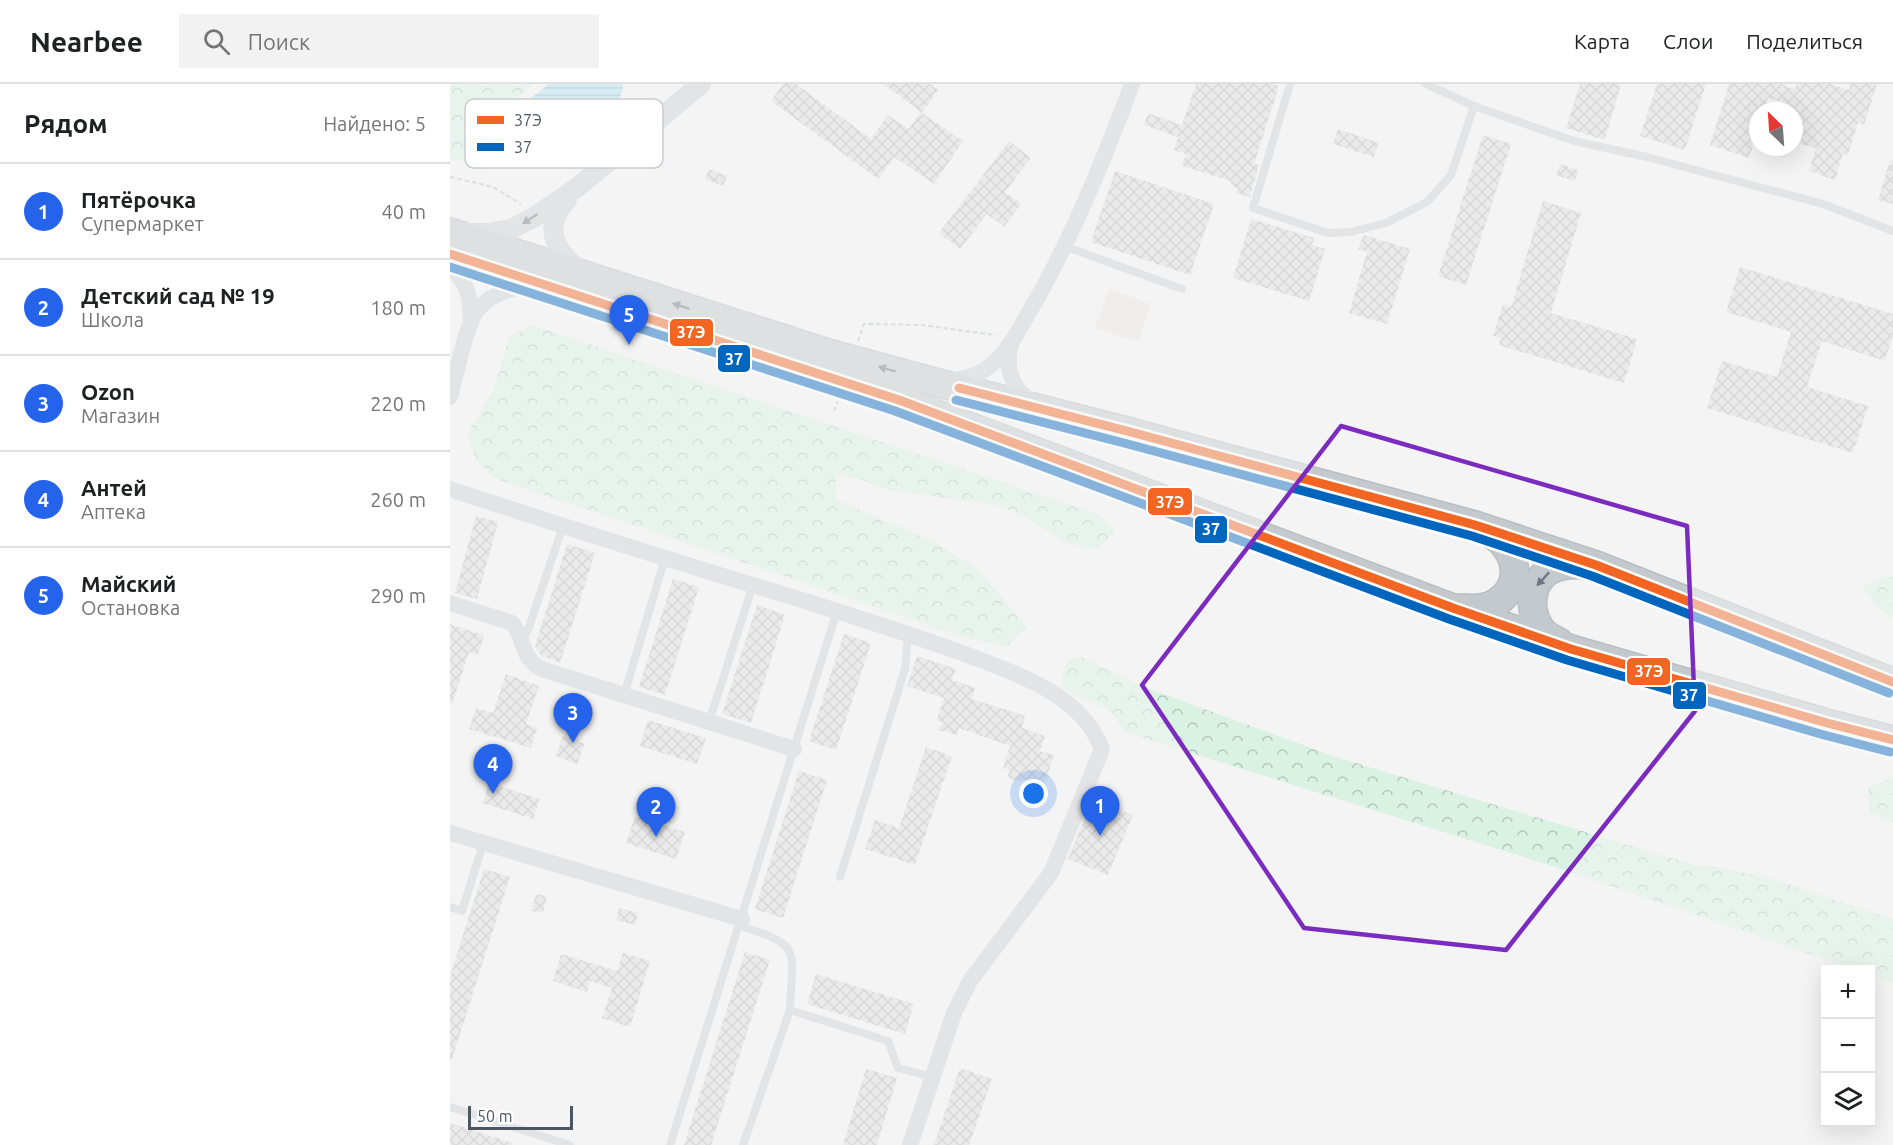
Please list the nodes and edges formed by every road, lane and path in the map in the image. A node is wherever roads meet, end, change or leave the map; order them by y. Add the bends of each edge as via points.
1 (701, 84) edge
2 (1132, 84) edge
3 (1290, 84) edge
4 (1426, 84) edge
5 (1474, 106) junction
6 (663, 116) edge
7 (601, 168) edge
8 (450, 177) edge
9 (579, 186) junction
10 (533, 218) junction
11 (1893, 231) edge
12 (451, 240) edge
13 (1064, 246) junction
14 (450, 266) edge
15 (588, 276) junction
16 (556, 288) junction
17 (1182, 289) dead end
18 (471, 321) junction
19 (1013, 339) junction
20 (856, 346) dead end
21 (927, 380) junction
22 (450, 397) edge
23 (839, 399) dead end
24 (1045, 409) junction
25 (834, 411) dead end
26 (450, 489) edge
27 (1475, 525) junction
28 (563, 526) junction
29 (665, 558) junction
30 (1596, 565) junction
31 (753, 585) junction
32 (450, 603) edge
33 (1454, 608) junction
34 (837, 611) junction
35 (908, 633) junction
36 (521, 641) junction
37 (1571, 649) junction
38 (1893, 682) edge
39 (624, 695) junction
40 (709, 722) junction
41 (1893, 740) edge
42 (794, 749) junction
43 (450, 833) edge
44 (483, 844) junction
45 (840, 877) dead end
46 (450, 907) edge
47 (740, 922) junction
48 (790, 1010) junction
49 (933, 1077) junction
50 (450, 1107) edge
51 (570, 1145) edge
52 (670, 1145) edge
53 (743, 1145) edge
54 (909, 1145) edge

1 - 6 street
2 - 13 street
3 - 5 lane via 1253,208 1328,232 1352,232 1386,224 1427,202 1451,175
4 - 5 lane
5 - 11 lane via 1574,141 1823,204
7 - 9 street
8 - 10 path via 493,187 514,198
9 - 10 street
9 - 15 street via 554,217 554,235 562,254
10 -> 12 street via 502,231
12 - 15 highway
12 - 16 highway
13 - 17 lane
13 - 19 street
14 - 18 street via 467,286
21 -> 15 highway via 828,353
16 - 18 street via 526,287 499,294 478,309
16 - 33 highway via 900,400
18 - 22 street
19 - 20 path via 921,325 864,324
19 - 21 street via 992,364 970,378
19 - 24 street via 1008,356 1012,380 1025,396
21 - 24 highway
23 - 25 path
24 - 27 highway
26 - 28 street
27 - 30 highway
27 - 33 highway via 1507,546 1514,560 1515,576 1509,591 1497,603 1478,609
28 - 29 street
28 - 36 lane
29 - 31 street
29 - 39 lane
30 -> 37 highway via 1556,567 1540,579 1531,595 1533,614 1544,633
30 - 38 highway
31 - 34 street
31 - 40 lane
32 - 36 street via 507,621 515,627
33 - 37 highway
34 - 35 street
34 - 42 lane
35 - 45 lane via 905,669
35 - 49 street via 1003,668 1046,689 1079,714 1102,749 1052,873 970,981 954,1013
36 - 39 street via 527,659 534,665
37 - 41 highway
39 - 40 street
40 - 42 street
42 - 47 lane
43 - 44 street
44 - 46 lane via 462,911
44 - 47 street
47 - 48 lane via 790,949
47 - 52 lane
48 - 49 lane via 888,1041 898,1068
48 - 53 lane
49 - 54 street
50 - 51 lane

